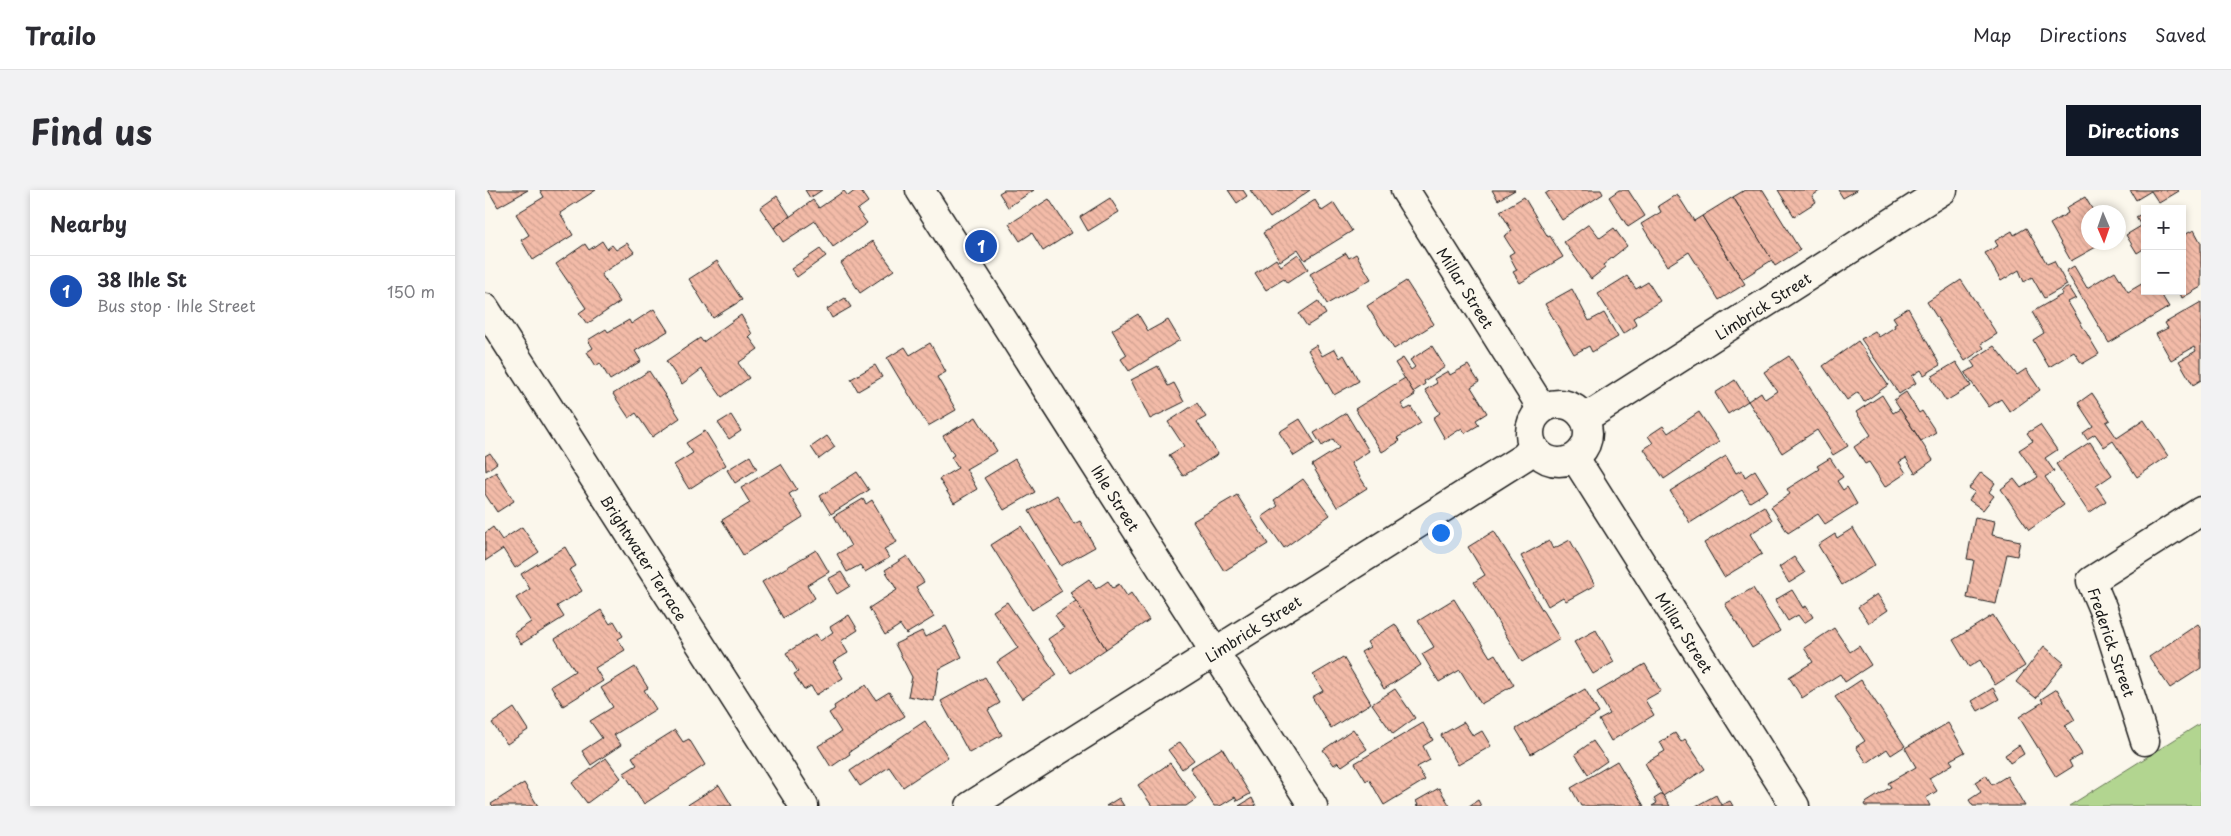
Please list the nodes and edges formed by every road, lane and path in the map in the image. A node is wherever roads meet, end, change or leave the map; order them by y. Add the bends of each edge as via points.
1 (920, 190) edge
2 (1405, 190) edge
3 (1943, 190) edge
4 (485, 308) edge
5 (1540, 410) junction
6 (1582, 415) junction
7 (1533, 447) junction
8 (1575, 458) junction
9 (2201, 512) edge
10 (1215, 651) junction
11 (2145, 741) dead end
12 (804, 806) edge
13 (970, 806) edge
14 (1313, 806) edge
15 (1795, 806) edge

1 - 10 street, Ihle Street
2 - 5 street, Millar Street via 1535,397
3 - 6 street, Limbrick Street via 1595,412
4 - 12 street, Brightwater Terrace
5 - 6 street via 1548,405 1567,405
5 - 7 street via 1530,428
6 - 8 street via 1589,433 1583,451
7 - 8 street via 1547,461 1567,462
7 - 10 street, Limbrick Street via 1524,457
8 - 15 street, Millar Street
9 - 11 street, Frederick Street via 2091,581
10 - 13 street, Limbrick Street
10 - 14 street, Ihle Street

